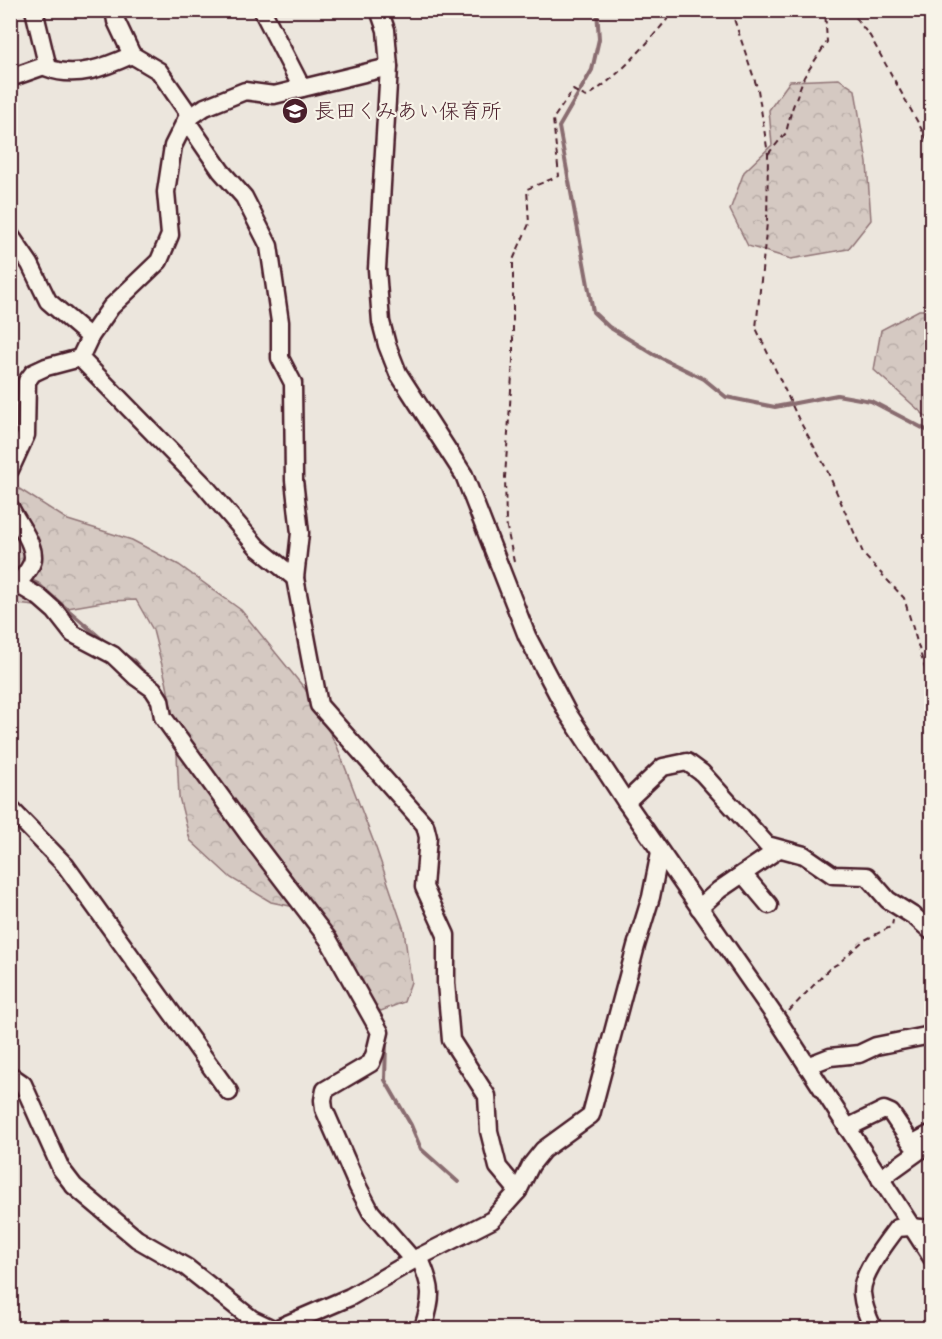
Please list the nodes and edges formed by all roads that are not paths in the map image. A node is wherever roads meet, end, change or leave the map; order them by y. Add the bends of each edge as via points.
1 (33, 10) edge
2 (114, 10) edge
3 (262, 10) edge
4 (379, 10) edge
5 (132, 56) junction
6 (47, 65) junction
7 (389, 67) junction
8 (10, 78) edge
9 (302, 88) junction
10 (188, 118) junction
11 (10, 235) edge
12 (90, 336) junction
13 (80, 358) junction
14 (10, 470) edge
15 (10, 507) edge
16 (294, 578) junction
17 (18, 582) edge
18 (626, 802) junction
19 (10, 808) edge
20 (779, 849) junction
21 (660, 852) junction
22 (743, 874) junction
23 (770, 905) dead end
24 (699, 908) junction
25 (932, 932) edge
26 (932, 1032) edge
27 (807, 1065) junction
28 (10, 1075) edge
29 (229, 1092) dead end
30 (847, 1128) junction
31 (932, 1133) edge
32 (932, 1143) edge
33 (880, 1179) junction
34 (518, 1191) junction
35 (910, 1227) junction
36 (932, 1229) edge
37 (416, 1258) junction
38 (932, 1258) edge
39 (271, 1329) edge
40 (278, 1329) edge
41 (423, 1329) edge
42 (873, 1329) edge

1 - 6 street
2 - 5 street
3 - 9 street
4 - 7 street via 386,30
5 - 6 street via 100,69 61,73
5 - 10 street via 159,71
6 - 8 street
7 - 9 street
7 - 18 street via 377,269 387,345 398,373 464,475 527,636 550,681
9 - 10 street via 274,95 245,91
10 - 12 street via 173,146 166,192 170,235 159,261 111,307
10 - 16 street via 221,171 244,197 269,246 280,322 280,358 293,382 294,480 300,533
11 - 12 street via 48,301
12 - 13 street
13 - 14 street via 46,367 27,381 26,435
13 - 16 street via 204,485 258,548
15 - 17 street via 32,546 32,564
16 - 34 street via 319,705 425,825 428,837 424,886 446,935 451,1040 487,1096 489,1131 498,1167
17 - 37 street via 55,611 73,634 113,655 153,689 163,717 328,939 380,1032 371,1063 325,1090 324,1109 371,1212
18 - 20 street via 663,767 687,762 702,773 767,844
18 - 21 street
19 - 29 street via 65,865
20 - 22 street
20 - 25 street via 804,855 834,875 867,876 888,900
21 - 24 street
21 - 34 street via 591,1115 543,1150
22 - 23 street
22 - 24 street
24 - 27 street
26 - 27 street
27 - 30 street
28 - 39 street via 22,1084 61,1169 74,1186 137,1239 186,1267 252,1319
30 - 31 street via 884,1110 891,1113 912,1144
30 - 33 street
32 - 33 street
33 - 35 street
34 - 37 street via 492,1220
35 - 36 street
35 - 38 street
35 - 42 street via 897,1228 872,1263 861,1290
37 - 40 street via 350,1297
37 - 41 street via 428,1278 432,1302

